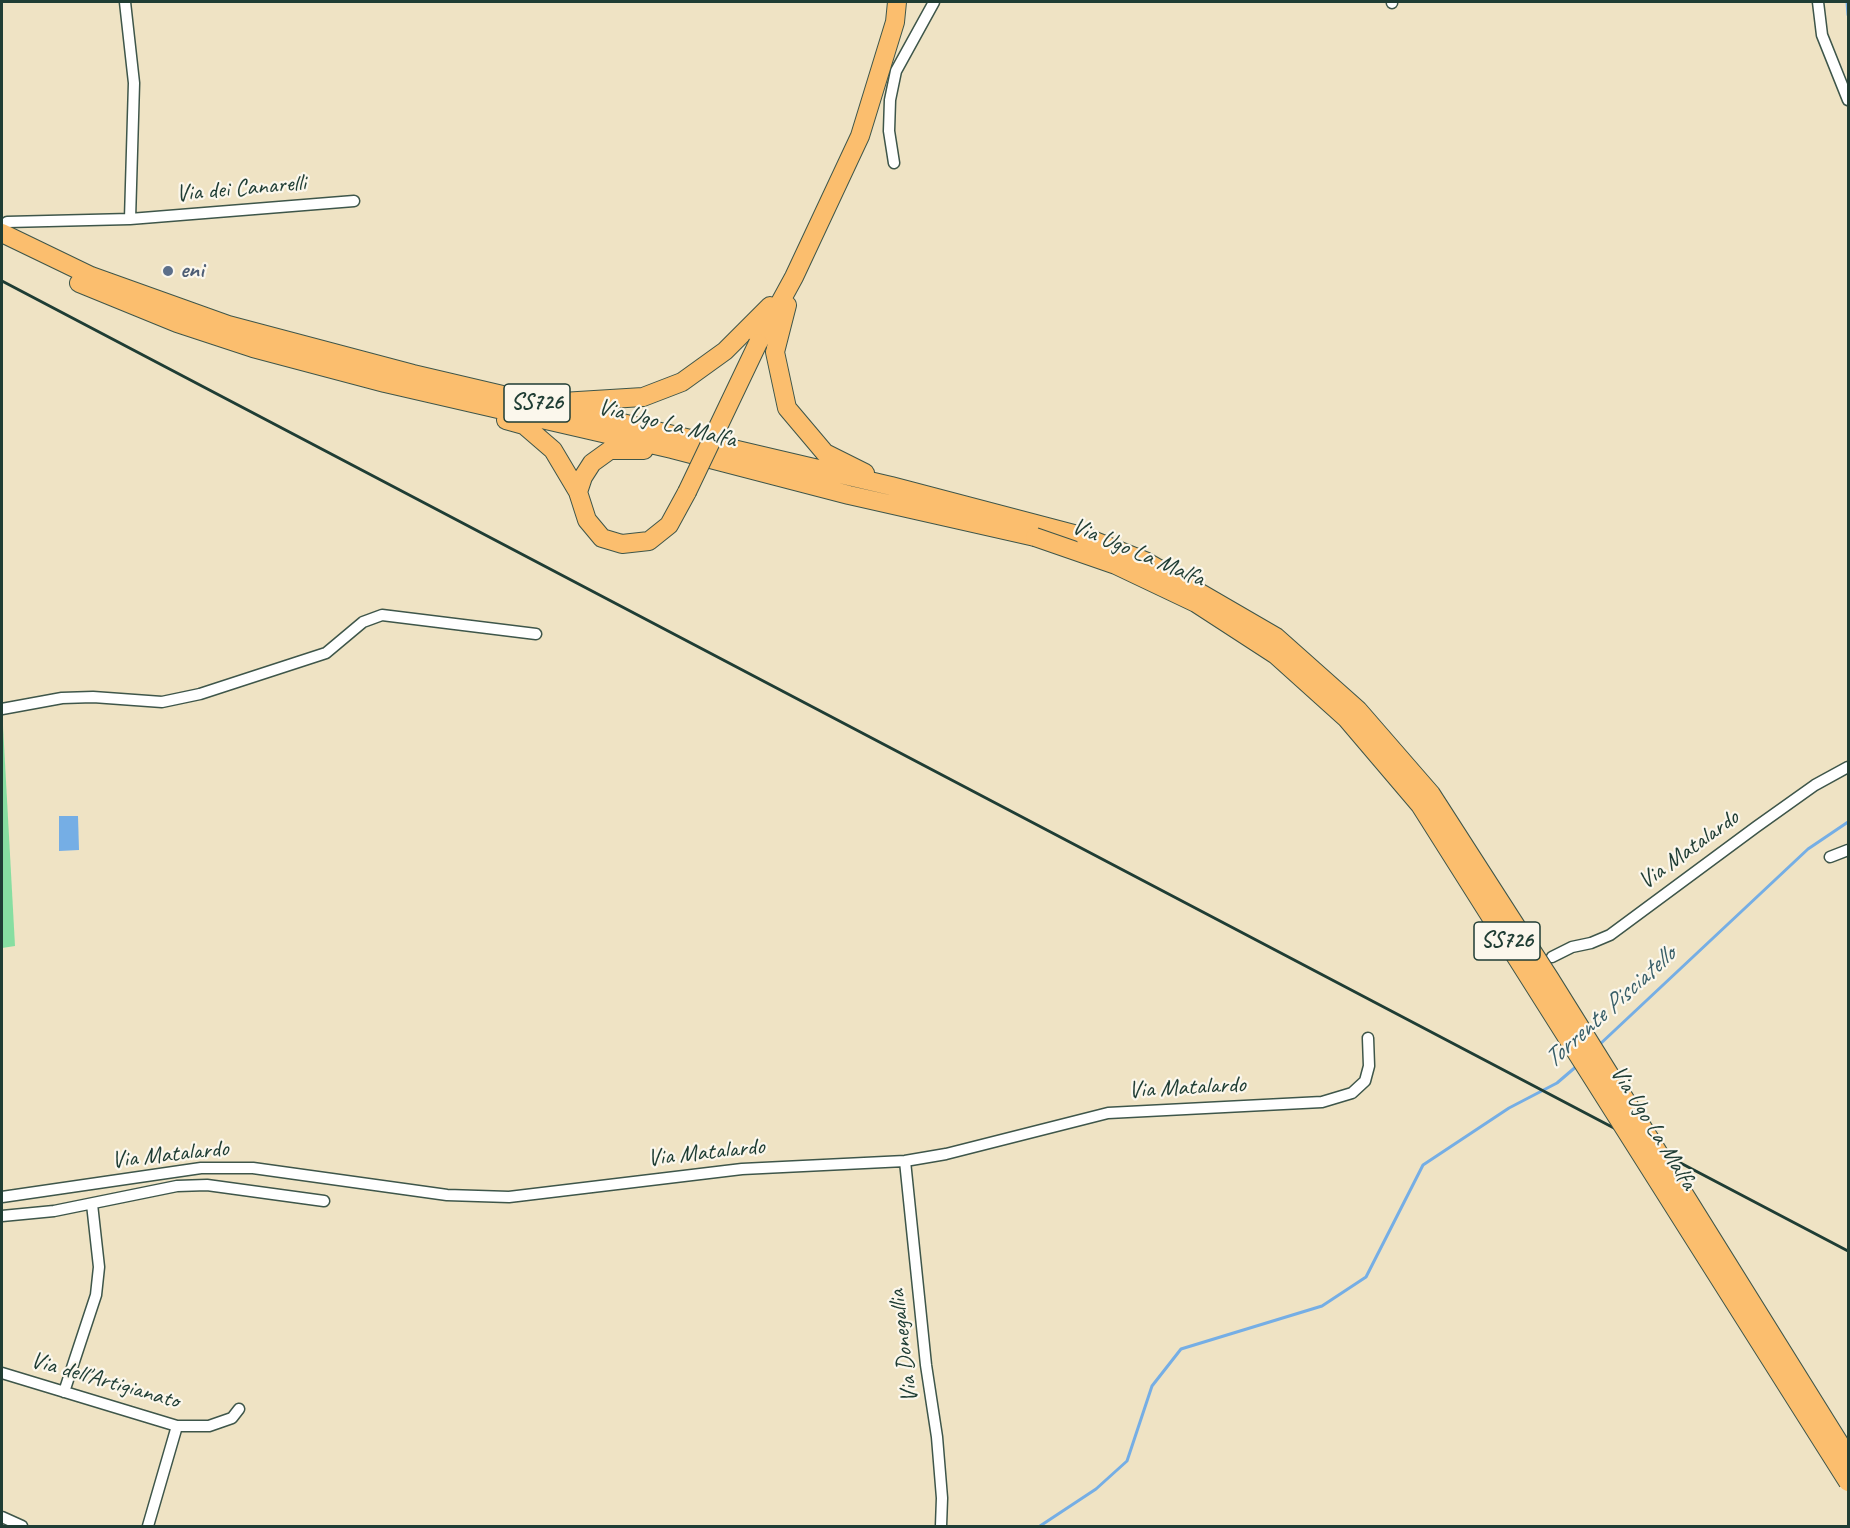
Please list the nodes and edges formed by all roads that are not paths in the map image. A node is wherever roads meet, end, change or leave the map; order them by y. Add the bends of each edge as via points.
1 (125, 2) edge
2 (897, 2) edge
3 (934, 2) edge
4 (1818, 2) edge
5 (1848, 100) edge
6 (894, 163) dead end
7 (354, 201) dead end
8 (130, 219) junction
9 (4, 227) edge
10 (2, 246) edge
11 (794, 277) junction
12 (384, 383) junction
13 (533, 402) junction
14 (672, 449) junction
15 (891, 486) junction
16 (578, 492) junction
17 (536, 634) dead end
18 (2, 708) edge
19 (1848, 768) edge
20 (1848, 850) edge
21 (1830, 857) dead end
22 (1551, 957) dead end
23 (1368, 1038) dead end
24 (905, 1161) junction
25 (2, 1197) edge
26 (324, 1201) dead end
27 (92, 1204) junction
28 (2, 1216) edge
29 (2, 1373) edge
30 (64, 1392) junction
31 (239, 1409) dead end
32 (177, 1426) junction
33 (1848, 1457) edge
34 (1848, 1482) edge
35 (2, 1517) edge
36 (22, 1527) edge
37 (148, 1527) edge
38 (941, 1527) edge

1 - 8 street via 134,83
2 - 11 highway via 895,22 860,136
3 - 6 street via 896,71 890,111
4 - 5 street via 1822,35
7 - 8 street, Via dei Canarelli
8 - 9 street, Via dei Canarelli
9 - 13 highway, Via Ugo La Malfa / SS726 via 91,276 228,326
10 - 12 highway, Via Ugo La Malfa / SS726 via 177,324
11 - 13 highway via 759,319 725,351 682,382 643,397
11 - 15 highway via 775,352 787,408 825,453
11 - 16 highway, bridge via 669,525 649,541 622,544 602,538 587,520
12 - 14 highway, Via Ugo La Malfa / SS726
12 - 16 highway via 408,395 524,425 553,450
13 - 15 highway, Via Ugo La Malfa / SS726
14 - 16 highway via 610,450 592,463
14 - 34 highway, Via Ugo La Malfa / SS726, bridge via 849,495 1035,537 1116,565 1196,603 1276,655 1353,726 1420,806
15 - 33 highway, Via Ugo La Malfa / SS726, bridge via 1085,537 1145,561 1276,637 1358,710 1431,794
17 - 18 street via 382,615 363,622 326,653 200,694 162,702 62,698
19 - 22 street, Via Matalardo via 1815,785 1610,934
20 - 21 street
23 - 24 street, Via Matalardo via 1365,1082 1352,1092 1322,1102 1108,1113
24 - 25 street, Via Matalardo via 742,1169 509,1197 447,1195 253,1168 201,1168
24 - 38 street, Via Donegallia via 937,1437
26 - 27 street via 207,1185 177,1186
27 - 28 street
27 - 30 street via 99,1267 96,1295
29 - 30 street, Via dell'Artigianato
30 - 32 street, Via dell'Artigianato
31 - 32 street, Via dell'Artigianato via 231,1418 209,1426
32 - 37 street
35 - 36 street

